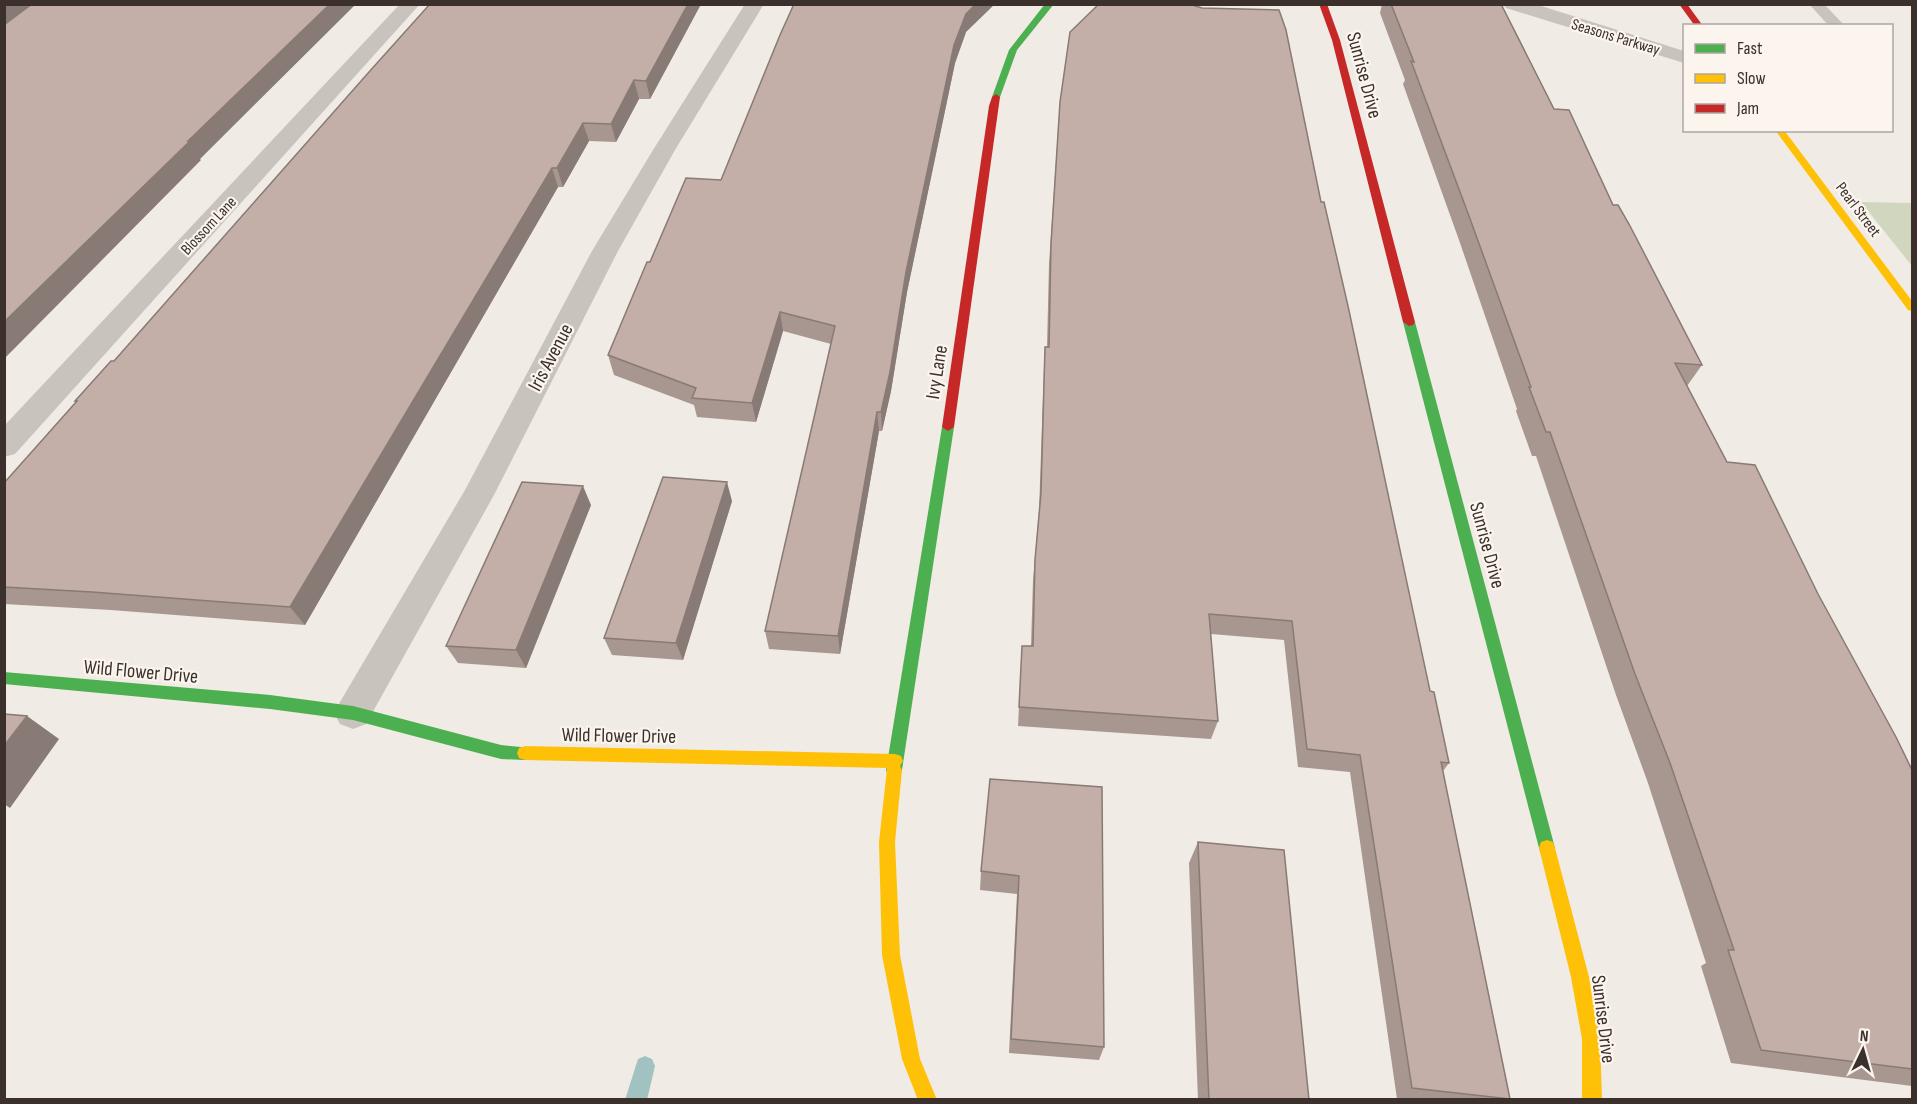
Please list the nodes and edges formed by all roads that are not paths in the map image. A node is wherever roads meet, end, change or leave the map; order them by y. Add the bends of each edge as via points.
1 (411, 4) edge
2 (755, 4) edge
3 (1050, 4) edge
4 (1323, 4) edge
5 (1513, 4) edge
6 (1683, 4) edge
7 (1816, 4) edge
8 (1698, 24) edge
9 (1836, 24) edge
10 (1683, 57) edge
11 (1780, 132) edge
12 (1912, 308) edge
13 (4, 446) edge
14 (4, 678) edge
15 (353, 713) junction
16 (895, 761) junction
17 (928, 1100) edge
18 (1592, 1100) edge

1 - 13 street, Blossom Lane
2 - 15 street, Iris Avenue via 605,251 478,495
3 - 16 street, Ivy Lane via 1013,50 993,106
4 - 18 street, Sunrise Drive via 1336,40 1580,977 1591,1040
5 - 10 street, Seasons Parkway
6 - 8 street
7 - 9 lane
11 - 12 street, Pearl Street
14 - 15 street, Wild Flower Drive
15 - 16 street, Wild Flower Drive via 501,752
16 - 17 street via 887,843 891,955 911,1059

